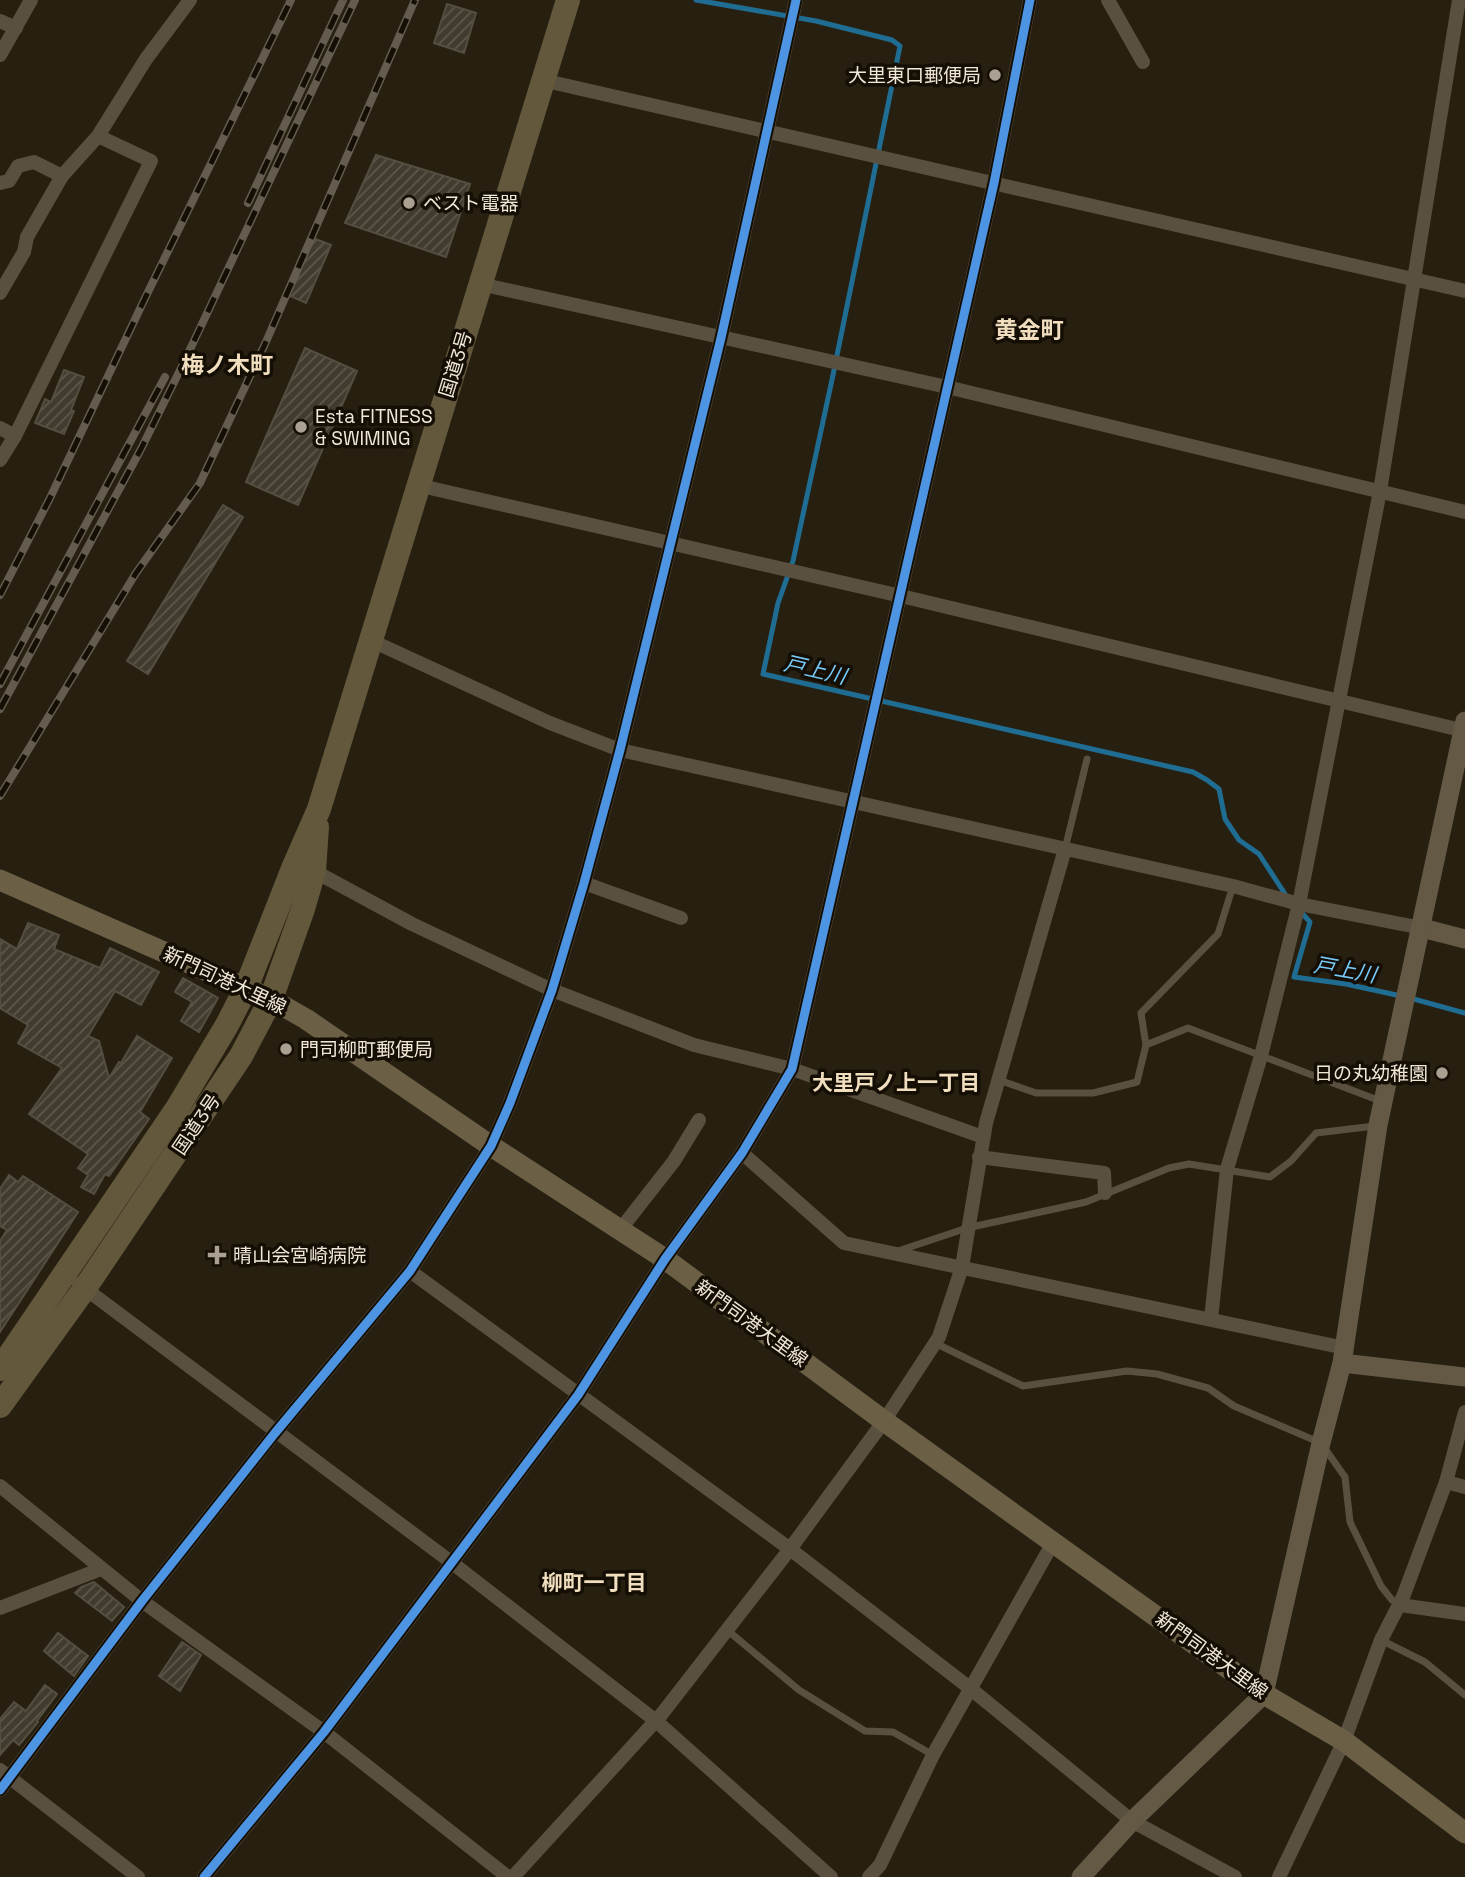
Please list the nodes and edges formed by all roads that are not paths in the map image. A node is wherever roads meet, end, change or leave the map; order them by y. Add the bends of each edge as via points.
1 (31, 0) edge
2 (190, 0) edge
3 (568, 0) edge
4 (796, 0) edge
5 (1030, 0) edge
6 (1108, 0) edge
7 (1459, 0) edge
8 (0, 21) edge
9 (16, 28) junction
10 (0, 55) edge
11 (1143, 62) dead end
12 (542, 80) junction
13 (767, 130) junction
14 (98, 136) junction
15 (62, 176) junction
16 (0, 183) edge
17 (994, 183) junction
18 (1414, 279) junction
19 (480, 284) junction
20 (1465, 291) edge
21 (0, 293) edge
22 (721, 338) junction
23 (947, 387) junction
24 (0, 428) edge
25 (15, 436) junction
26 (0, 460) edge
27 (417, 485) junction
28 (1380, 491) junction
29 (1465, 512) edge
30 (671, 544) junction
31 (901, 596) junction
32 (370, 640) junction
33 (1339, 699) junction
34 (1464, 727) edge
35 (620, 750) junction
36 (1087, 759) dead end
37 (851, 803) junction
38 (319, 809) junction
39 (1065, 849) junction
40 (314, 871) junction
41 (0, 880) edge
42 (584, 883) junction
43 (1233, 886) junction
44 (1299, 904) junction
45 (681, 918) dead end
46 (1422, 929) junction
47 (1465, 939) edge
48 (246, 988) junction
49 (552, 990) junction
50 (271, 999) junction
51 (1146, 1045) junction
52 (1261, 1056) junction
53 (792, 1069) junction
54 (999, 1080) junction
55 (1383, 1102) junction
56 (699, 1120) dead end
57 (1378, 1125) junction
58 (983, 1137) junction
59 (491, 1146) junction
60 (742, 1153) junction
61 (979, 1157) junction
62 (1227, 1169) junction
63 (1105, 1193) junction
64 (967, 1228) junction
65 (620, 1230) junction
66 (890, 1254) junction
67 (665, 1259) junction
68 (962, 1267) junction
69 (410, 1271) junction
70 (75, 1281) junction
71 (1211, 1319) junction
72 (935, 1343) junction
73 (1344, 1355) junction
74 (0, 1369) edge
75 (1465, 1377) edge
76 (578, 1395) junction
77 (0, 1406) edge
78 (1465, 1412) edge
79 (884, 1421) junction
80 (275, 1433) junction
81 (1321, 1443) junction
82 (1446, 1482) junction
83 (0, 1486) edge
84 (1465, 1487) edge
85 (1054, 1541) junction
86 (790, 1549) junction
87 (452, 1562) junction
88 (101, 1569) junction
89 (142, 1601) junction
90 (1400, 1605) junction
91 (0, 1608) edge
92 (1465, 1614) edge
93 (727, 1630) junction
94 (1381, 1640) junction
95 (971, 1689) junction
96 (1264, 1694) junction
97 (1465, 1695) edge
98 (656, 1721) junction
99 (324, 1731) junction
100 (1345, 1741) junction
101 (933, 1755) junction
102 (5, 1774) edge
103 (0, 1790) edge
104 (1132, 1821) junction
105 (1465, 1833) edge
106 (138, 1877) edge
107 (204, 1877) edge
108 (510, 1877) edge
109 (831, 1877) edge
110 (869, 1877) edge
111 (1081, 1877) edge
112 (1235, 1877) edge
113 (1279, 1877) edge

1 - 9 street
2 - 14 street
3 - 12 highway, 国道3号
4 - 13 street
5 - 17 street
6 - 11 street
7 - 18 street
8 - 9 street
9 - 10 street
12 - 13 street
12 - 19 highway, 国道3号
13 - 17 street
13 - 22 street
14 - 15 street
14 - 25 street via 151,161
15 - 16 street via 34,162 18,166 9,181
15 - 21 street
17 - 18 street
17 - 23 street
18 - 20 street
18 - 28 street
19 - 22 street
19 - 27 highway, 国道3号
22 - 23 street
22 - 30 street
23 - 28 street
23 - 31 street
24 - 25 street
25 - 26 street
27 - 30 street
27 - 32 highway, 国道3号
28 - 29 street
28 - 33 street
30 - 31 street
30 - 35 street
31 - 33 street
31 - 37 street
32 - 35 street
32 - 38 highway, 国道3号
33 - 34 street
33 - 44 street
34 - 46 street
35 - 37 street
35 - 42 street
36 - 39 lane
37 - 39 street
37 - 53 street
38 - 40 highway, 国道3号
38 - 48 highway, 国道3号
39 - 43 street
39 - 54 street
40 - 49 street via 412,924
40 - 50 highway, 国道3号
41 - 48 main road, 新門司港大里線
42 - 45 street
42 - 49 street
43 - 44 street
43 - 51 lane via 1218,934 1141,1013
44 - 46 street
44 - 52 street
46 - 47 street
46 - 55 street
48 - 50 main road, 新門司港大里線
48 - 70 highway, 国道3号
49 - 53 street via 694,1045
49 - 59 street
50 - 59 main road, 新門司港大里線
50 - 70 highway, 国道3号 via 241,1056
51 - 52 lane via 1188,1028
51 - 54 lane via 1137,1082 1093,1093 1035,1093
52 - 55 lane
52 - 62 street
53 - 58 street
53 - 60 street
54 - 58 street
55 - 57 street
56 - 65 street via 674,1161
57 - 62 lane via 1316,1133 1292,1161 1270,1177
57 - 73 street
58 - 61 street
59 - 65 main road, 新門司港大里線
59 - 69 street
60 - 66 street via 844,1243
60 - 67 street
61 - 63 street via 1104,1173
61 - 64 street
62 - 63 lane via 1189,1164
62 - 71 street
63 - 64 lane via 1086,1202
64 - 66 lane
64 - 68 street
65 - 67 main road, 新門司港大里線
66 - 68 street
67 - 76 street
67 - 79 main road, 新門司港大里線
68 - 71 street
68 - 72 street
69 - 76 street
69 - 80 street
70 - 74 highway, 国道3号
70 - 77 highway, 国道3号
70 - 80 street
71 - 73 street
72 - 79 street
72 - 81 lane via 1023,1386 1128,1371 1157,1374 1208,1388 1234,1406
73 - 75 street
73 - 81 street
76 - 86 street
76 - 87 street
78 - 82 street
79 - 85 main road, 新門司港大里線
79 - 86 street
80 - 87 street
80 - 89 street
81 - 90 lane via 1345,1477 1350,1522 1381,1586
81 - 96 street
82 - 84 street
82 - 90 street
83 - 88 street
85 - 95 street
85 - 96 main road, 新門司港大里線
86 - 93 street
86 - 95 street
87 - 98 street
87 - 99 street
88 - 89 street
88 - 91 street
89 - 99 street
89 - 102 street
90 - 92 street
90 - 94 street
93 - 98 street
93 - 101 lane via 799,1690 865,1731 893,1732
94 - 97 lane via 1425,1662
94 - 100 street
95 - 101 street
95 - 104 street
96 - 100 main road, 新門司港大里線
96 - 104 street
98 - 108 street
98 - 109 street
99 - 107 street
99 - 108 street
100 - 105 main road, 新門司港大里線
100 - 113 street
101 - 110 street via 880,1865
102 - 103 street
102 - 106 street
104 - 111 street
104 - 112 street

